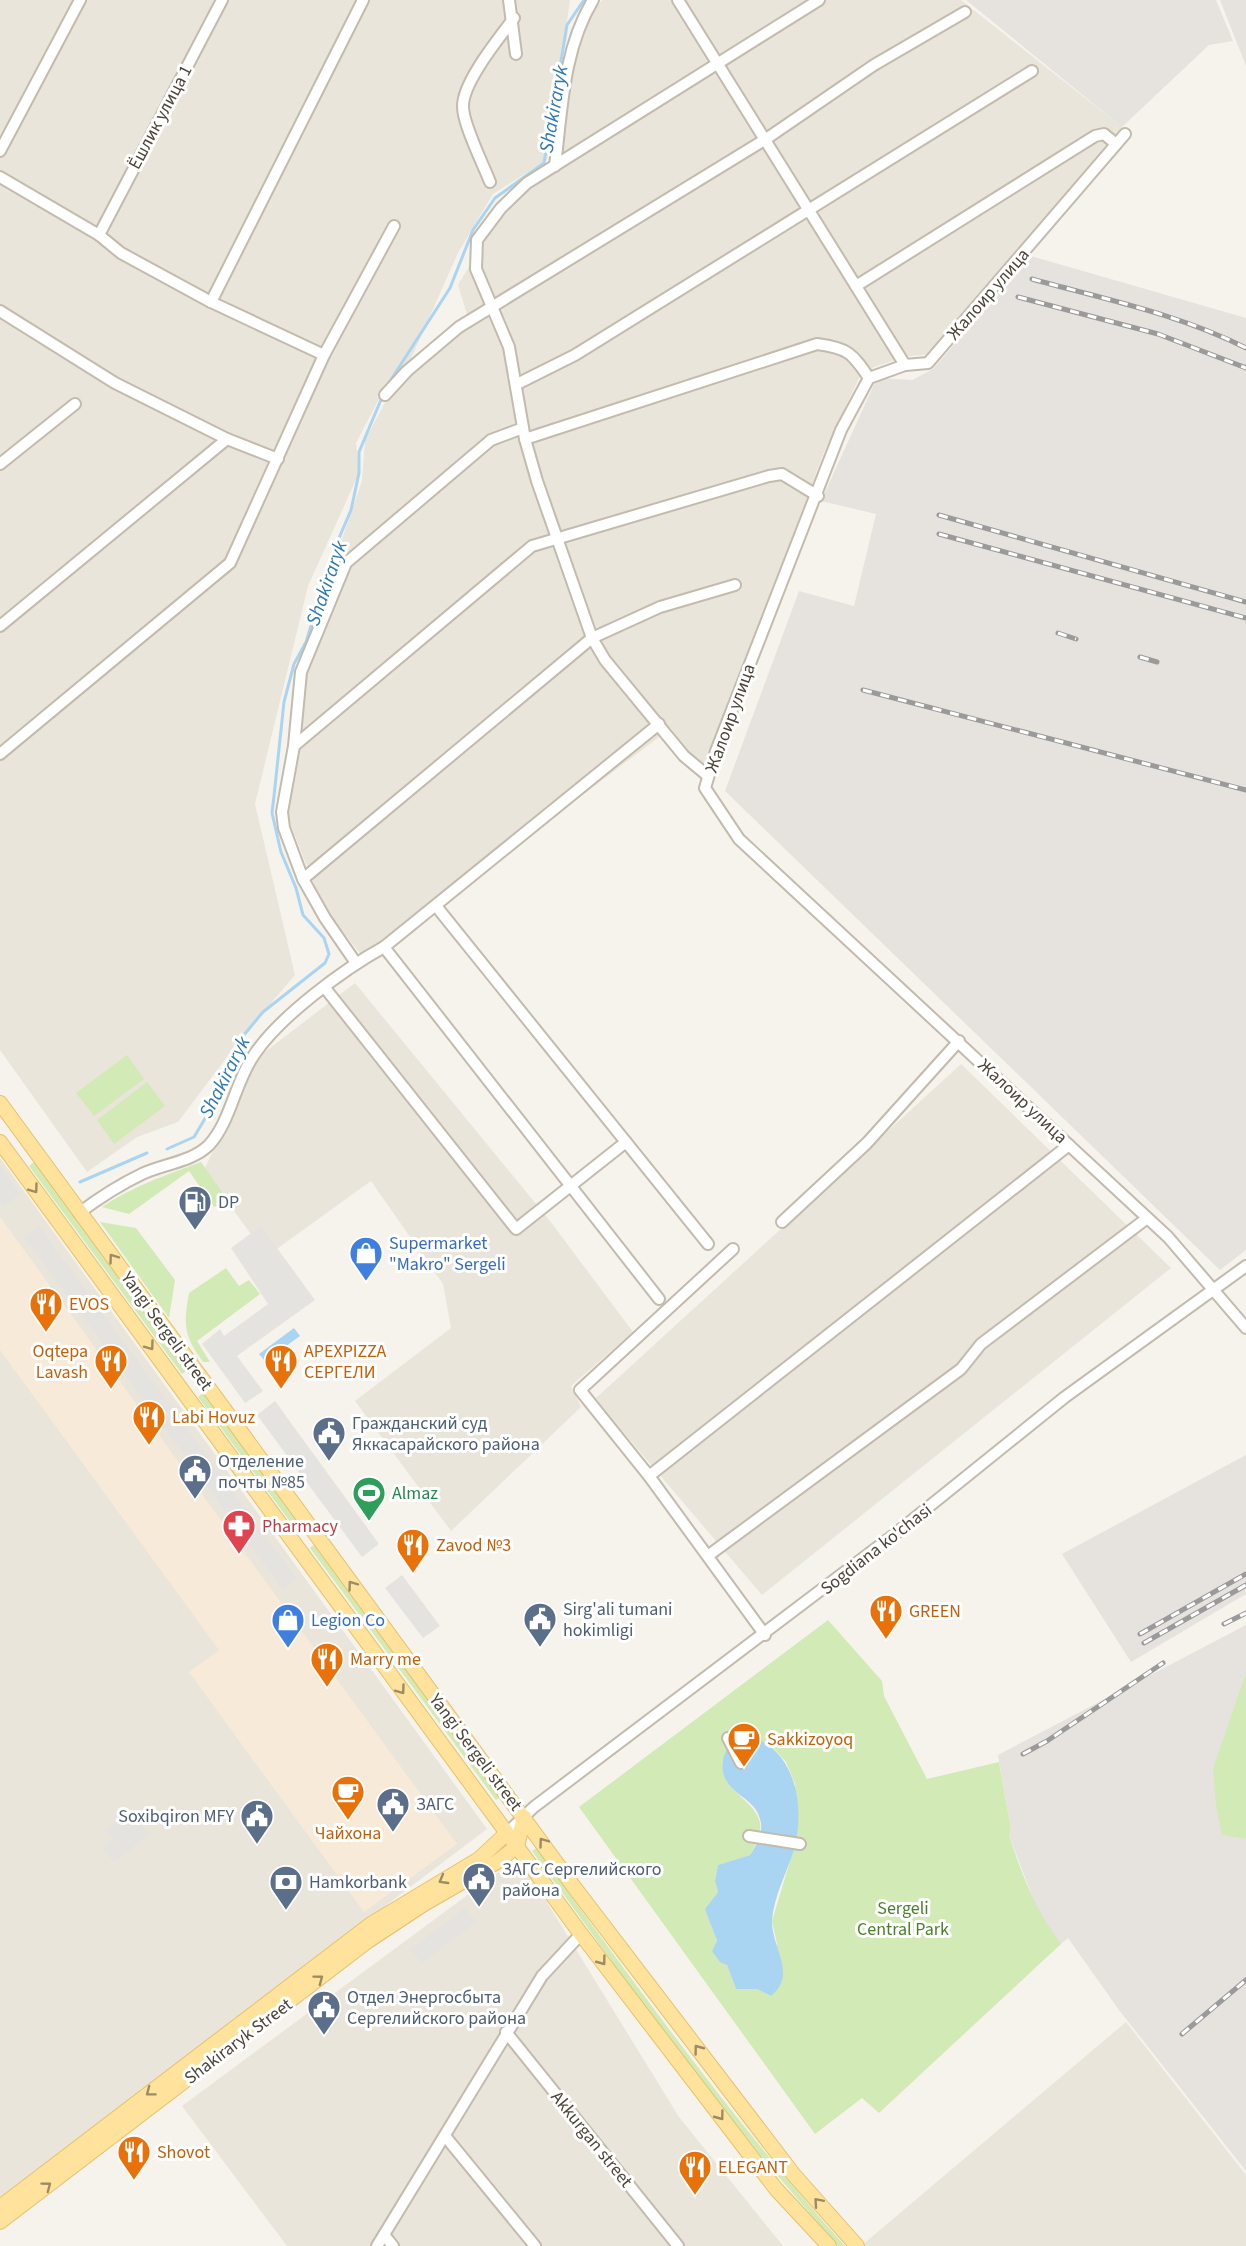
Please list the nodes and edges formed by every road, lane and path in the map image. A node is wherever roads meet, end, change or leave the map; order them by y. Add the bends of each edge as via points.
1 (80, 0) edge
2 (222, 0) edge
3 (363, 0) edge
4 (509, 0) edge
5 (593, 0) edge
6 (678, 0) edge
7 (819, 0) edge
8 (965, 12) dead end
9 (514, 18) junction
10 (516, 54) dead end
11 (718, 63) junction
12 (1032, 71) dead end
13 (1125, 134) dead end
14 (766, 139) junction
15 (2, 144) edge
16 (1116, 144) junction
17 (555, 166) junction
18 (0, 177) edge
19 (490, 182) dead end
20 (810, 209) junction
21 (393, 226) dead end
22 (99, 234) junction
23 (856, 285) junction
24 (210, 302) junction
25 (493, 306) junction
26 (0, 311) edge
27 (324, 355) junction
28 (905, 365) junction
29 (869, 378) junction
30 (517, 384) junction
31 (385, 395) dead end
32 (75, 404) dead end
33 (524, 434) junction
34 (227, 440) junction
35 (278, 459) junction
36 (0, 464) edge
37 (818, 496) junction
38 (556, 538) junction
39 (735, 585) dead end
40 (0, 626) edge
41 (592, 638) junction
42 (659, 724) junction
43 (294, 746) junction
44 (0, 754) edge
45 (708, 776) junction
46 (303, 879) junction
47 (436, 906) junction
48 (384, 948) junction
49 (356, 963) junction
50 (325, 988) junction
51 (958, 1041) junction
52 (0, 1103) edge
53 (26, 1140) junction
54 (0, 1142) edge
55 (626, 1142) junction
56 (1069, 1145) junction
57 (9, 1154) junction
58 (569, 1186) junction
59 (80, 1213) junction
60 (1146, 1219) junction
61 (782, 1222) dead end
62 (708, 1244) dead end
63 (733, 1249) dead end
64 (1246, 1266) edge
65 (1214, 1290) junction
66 (659, 1299) dead end
67 (1246, 1328) edge
68 (199, 1375) junction
69 (181, 1389) junction
70 (649, 1476) junction
71 (318, 1538) junction
72 (299, 1551) junction
73 (709, 1555) junction
74 (765, 1635) junction
75 (728, 1738) dead end
76 (741, 1763) dead end
77 (524, 1817) junction
78 (507, 1833) junction
79 (749, 1836) dead end
80 (800, 1844) dead end
81 (517, 1846) junction
82 (581, 1934) junction
83 (506, 2032) junction
84 (445, 2136) junction
85 (0, 2207) edge
86 (0, 2222) edge
87 (384, 2235) junction
88 (377, 2246) edge
89 (393, 2246) edge
90 (535, 2246) edge
91 (678, 2246) edge
92 (829, 2246) edge
93 (857, 2246) edge

1 - 15 street
2 - 22 street, Ёшлик улица 1
3 - 24 street
4 - 9 street
5 - 17 street via 582,18 569,56
6 - 11 street
7 - 11 street
8 - 14 street via 843,84
9 - 10 street
9 - 19 street via 464,97 465,117
11 - 14 street
11 - 17 street
12 - 20 street
13 - 16 street, Жалоир улица
14 - 20 street
14 - 25 street
16 - 23 street via 1104,134 1095,136
16 - 28 street, Жалоир улица via 928,363
17 - 25 street via 527,183 501,207 477,240 476,269
18 - 22 street
20 - 23 street
20 - 30 street via 575,355
21 - 27 street
22 - 24 street via 121,253
23 - 28 street
24 - 27 street
25 - 30 street via 509,347
25 - 31 street via 459,327
26 - 34 street via 115,383
27 - 35 street
28 - 29 street, Жалоир улица
29 - 33 street via 852,354 817,344
29 - 37 street, Жалоир улица via 841,430
30 - 33 street
32 - 36 street
33 - 38 street
33 - 43 street via 491,440 346,563 301,672
34 - 35 street
34 - 40 street
35 - 44 street via 230,563
37 - 38 street via 782,474 769,476
37 - 45 street, Жалоир улица
38 - 41 street
38 - 43 street via 532,546
39 - 41 street via 660,607
41 - 42 street via 605,660
41 - 46 street
42 - 45 street via 684,756
42 - 47 street
43 - 46 street via 282,812
45 - 51 street, Жалоир улица via 705,788 740,839
46 - 49 street
47 - 48 street
47 - 55 street
48 - 49 street
48 - 58 street
49 - 50 street
50 - 58 street via 516,1229
50 - 59 street via 254,1054 207,1146 193,1156 142,1174 105,1193
51 - 56 street, Жалоир улица
51 - 61 street via 867,1143
52 - 53 main road, Yangi Sergeli street
53 - 57 main road
53 - 59 main road, Yangi Sergeli street
54 - 57 main road, Yangi Sergeli street
55 - 58 street
55 - 62 street
56 - 60 street, Жалоир улица
56 - 70 street
57 -> 69 main road, Yangi Sergeli street
58 - 66 street
68 -> 59 main road, Yangi Sergeli street
60 - 65 street, Жалоир улица via 1168,1237
60 - 73 street via 981,1344 961,1369
63 - 70 street via 580,1390
64 - 65 street, Sogdiana ko'chasi
65 - 67 street, Жалоир улица
65 - 74 street, Sogdiana ko'chasi via 1065,1397
68 - 69 main road
68 - 71 main road, Yangi Sergeli street
69 - 72 main road, Yangi Sergeli street
70 - 73 street
71 - 72 main road
77 -> 71 main road, Yangi Sergeli street
72 -> 78 main road, Yangi Sergeli street
73 - 74 street
74 - 77 street, Sogdiana ko'chasi
75 - 76 street
77 - 78 street, Sogdiana ko'chasi
77 - 81 main road
93 -> 77 main road, Yangi Sergeli street via 794,2175
78 - 81 main road, Yangi Sergeli street
78 -> 85 main road, Shakiraryk Street via 479,1859 371,1924
79 - 80 street
81 - 82 main road, Yangi Sergeli street
86 -> 81 main road, Shakiraryk Street via 368,1941 485,1870
82 - 83 street via 542,1976
82 -> 92 main road, Yangi Sergeli street via 776,2189
83 - 84 street
83 - 91 street, Akkurgan street
84 - 87 street
84 - 90 street
87 - 88 street
87 - 89 street

